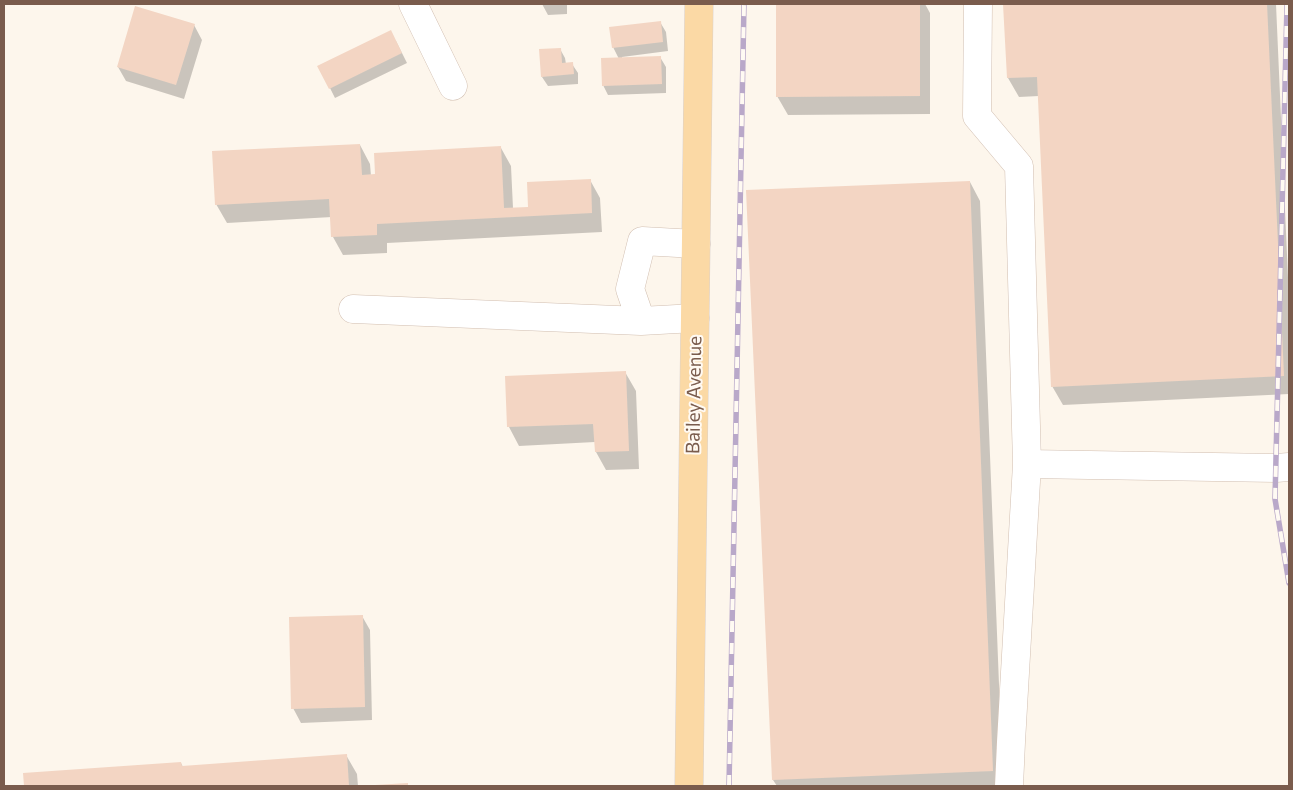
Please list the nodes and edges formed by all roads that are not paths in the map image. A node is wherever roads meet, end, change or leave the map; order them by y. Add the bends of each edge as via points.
1 (413, 4) edge
2 (699, 4) edge
3 (978, 4) edge
4 (453, 86) dead end
5 (696, 244) junction
6 (353, 309) dead end
7 (695, 318) junction
8 (641, 321) junction
9 (1027, 464) junction
10 (1289, 467) edge
11 (689, 786) edge
12 (1010, 786) edge

1 - 4 street
2 - 5 main road, Bailey Avenue
3 - 9 street via 977,116 1019,166
5 - 7 main road, Bailey Avenue
5 - 8 street via 642,241 630,289
6 - 8 street
7 - 8 street
7 - 11 main road, Bailey Avenue
9 - 10 street
9 - 12 street

